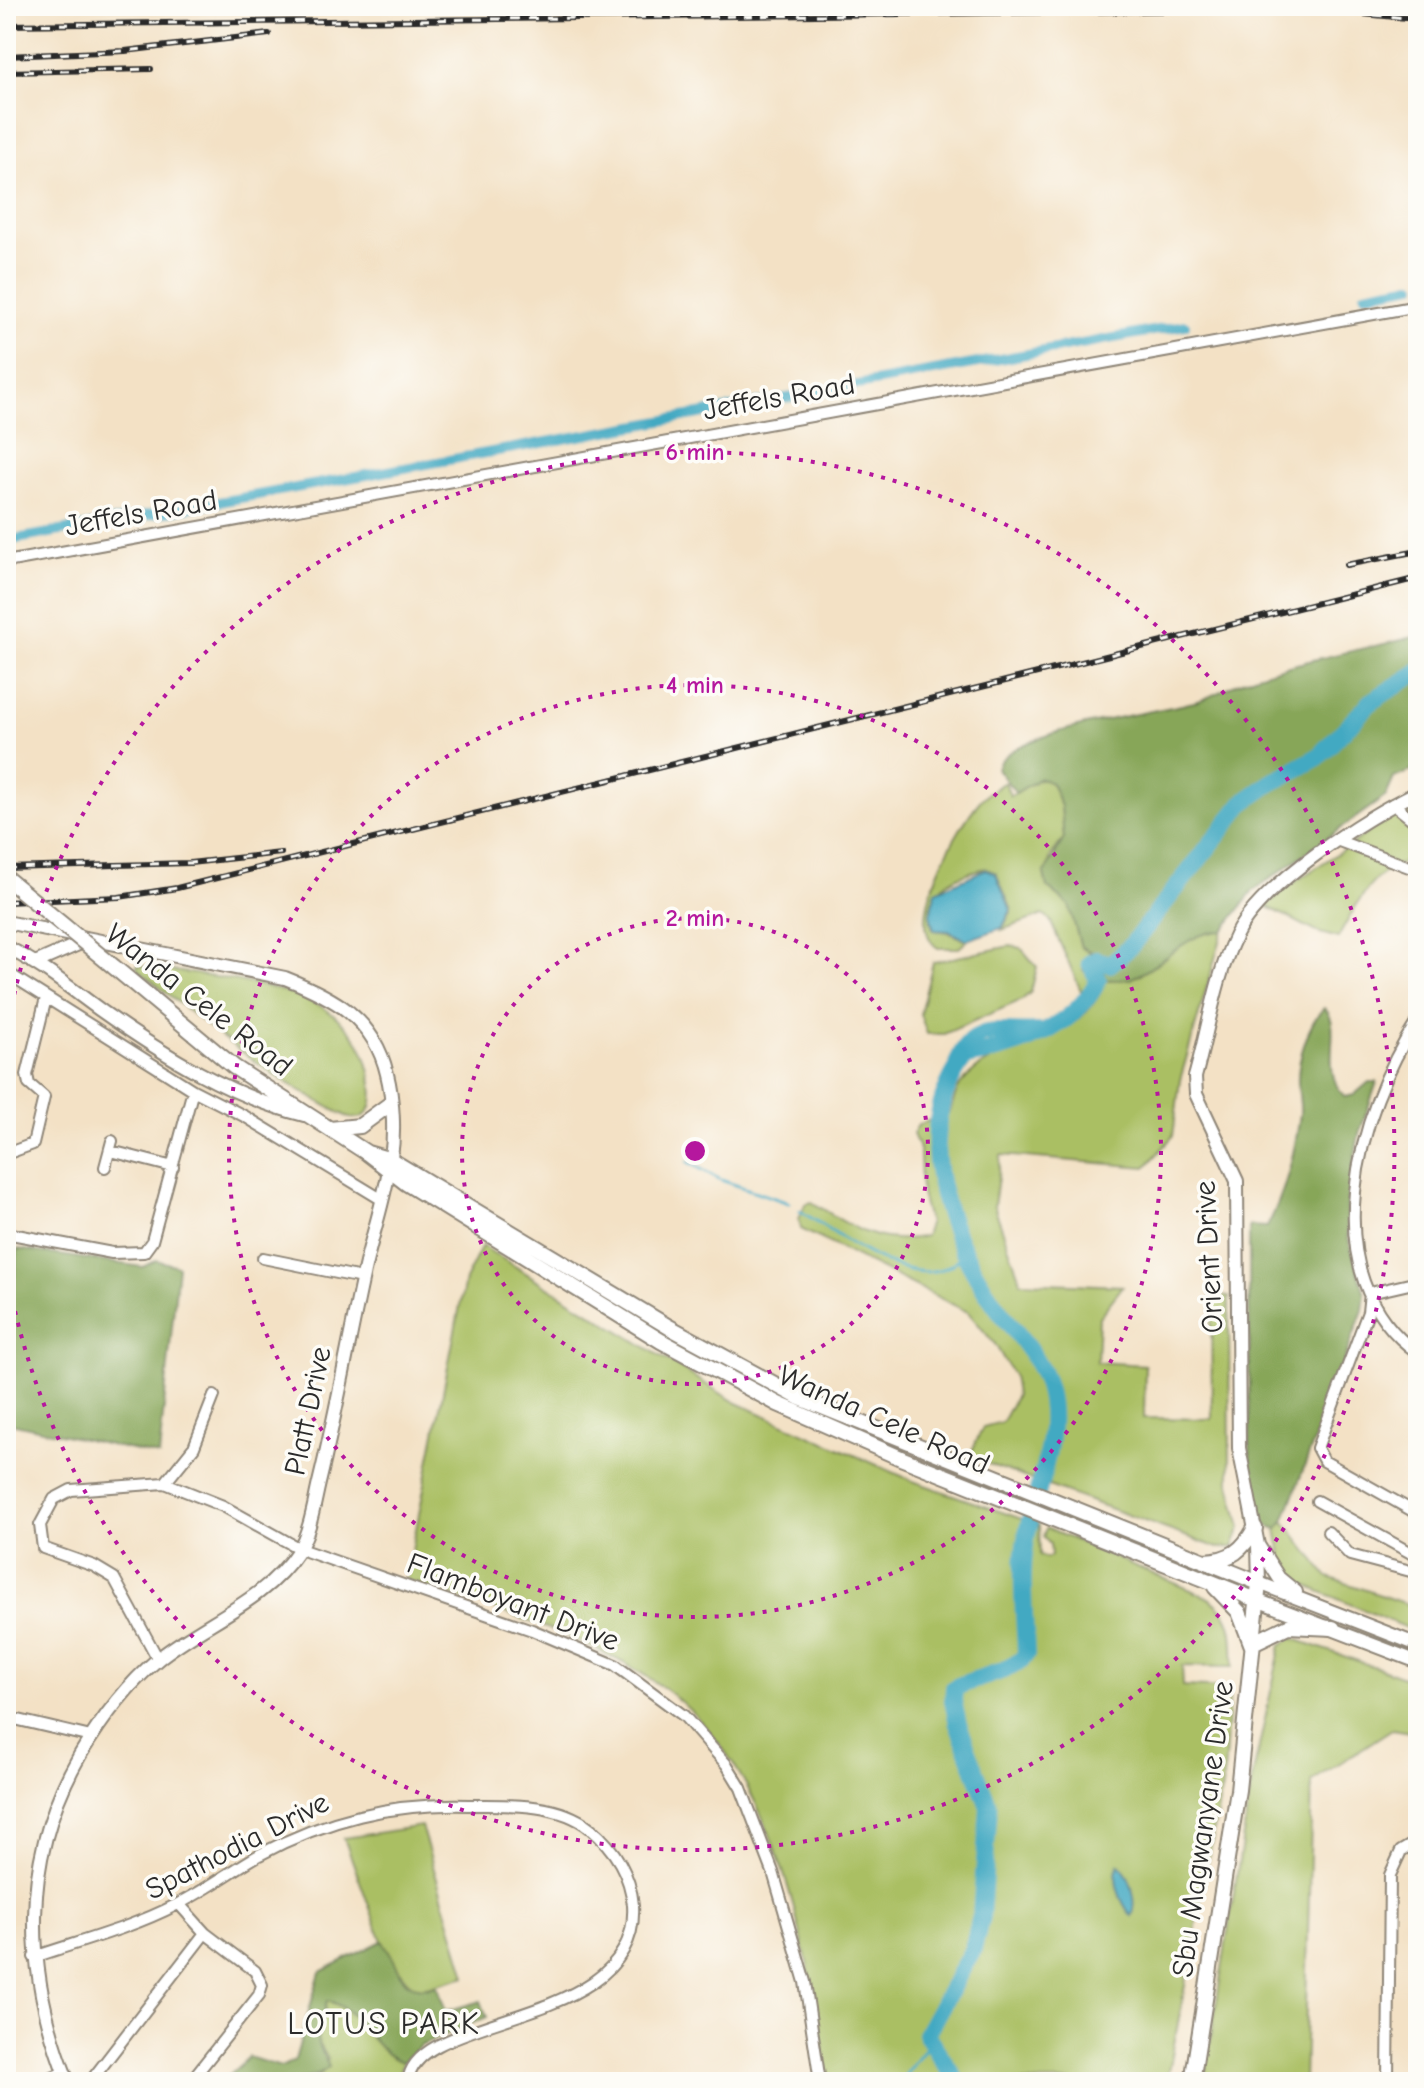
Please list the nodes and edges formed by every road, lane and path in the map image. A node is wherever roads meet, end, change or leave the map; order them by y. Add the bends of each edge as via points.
1 (1418, 306) edge
2 (6, 562) edge
3 (1418, 792) edge
4 (1393, 804) junction
5 (1418, 824) edge
6 (1339, 841) junction
7 (1418, 864) edge
8 (6, 878) edge
9 (6, 922) edge
10 (90, 939) junction
11 (6, 947) edge
12 (35, 963) junction
13 (6, 972) edge
14 (46, 998) junction
15 (1418, 1020) edge
16 (193, 1090) junction
17 (390, 1104) junction
18 (307, 1115) junction
19 (329, 1129) junction
20 (6, 1154) edge
21 (390, 1166) junction
22 (105, 1167) dead end
23 (173, 1167) junction
24 (381, 1199) junction
25 (6, 1233) edge
26 (263, 1258) dead end
27 (362, 1278) junction
28 (1418, 1282) edge
29 (1370, 1293) junction
30 (1418, 1353) edge
31 (214, 1396) dead end
32 (165, 1483) junction
33 (1317, 1501) dead end
34 (1418, 1514) edge
35 (1255, 1528) junction
36 (1328, 1532) dead end
37 (1258, 1545) junction
38 (300, 1549) junction
39 (1418, 1557) edge
40 (1201, 1562) junction
41 (1418, 1573) edge
42 (1208, 1580) junction
43 (1259, 1583) junction
44 (1259, 1601) junction
45 (1309, 1601) junction
46 (1333, 1628) junction
47 (1418, 1645) edge
48 (1254, 1646) junction
49 (158, 1659) junction
50 (1418, 1662) edge
51 (6, 1717) edge
52 (91, 1737) junction
53 (1418, 1841) edge
54 (179, 1904) junction
55 (205, 1933) junction
56 (34, 1957) junction
57 (66, 2077) edge
58 (41, 2082) edge
59 (92, 2082) edge
60 (190, 2082) edge
61 (408, 2082) edge
62 (820, 2082) edge
63 (1192, 2082) edge
64 (1388, 2082) edge

1 - 2 street, Jeffels Road
3 - 4 street, Orient Drive
4 - 5 street
4 - 6 street, Orient Drive
6 - 7 street via 1409,867
6 - 35 street, Orient Drive via 1255,905 1236,935 1195,1077 1201,1108 1237,1181 1239,1448
8 - 18 main road, Wanda Cele Road, bridge via 234,1067
9 - 10 street, Platt Drive
10 - 12 street
10 - 17 street, Platt Drive via 285,978 328,995 355,1013 376,1043
11 - 12 street
12 - 18 street via 186,1065 259,1102
13 - 14 street
14 - 16 street
14 - 20 street via 27,1075 44,1097 45,1108 33,1144
15 - 29 street via 1376,1100 1358,1170 1353,1227
16 - 23 street
16 - 24 street
17 - 19 main road via 360,1126
17 - 21 street, Platt Drive
18 - 19 main road, Wanda Cele Road
19 - 21 main road, Wanda Cele Road
21 - 24 street, Platt Drive
21 - 40 main road, Wanda Cele Road via 800,1398
21 - 42 main road, Wanda Cele Road via 582,1294 721,1374 829,1428
22 - 23 street via 112,1146
23 - 25 street via 152,1241 144,1252
24 - 27 street, Platt Drive
26 - 27 street
27 - 38 street, Platt Drive via 339,1403
28 - 29 street
29 - 30 street
29 - 34 street via 1318,1453
31 - 32 street via 194,1447
32 - 38 street, Flamboyant Drive via 223,1506
32 - 49 street via 71,1490 54,1499 40,1525 43,1548 51,1554 94,1566 114,1578
33 - 39 street
35 - 37 street, Orient Drive
35 - 40 main road via 1232,1556
36 - 41 street via 1350,1555
37 - 43 street, Orient Drive
37 - 45 street via 1279,1578
38 - 49 street, Platt Drive via 271,1583
38 - 62 street, Flamboyant Drive via 532,1630 615,1665 684,1716 727,1765 761,1835 805,1982
40 - 43 main road, Wanda Cele Road
42 - 44 main road, Wanda Cele Road
42 - 48 main road via 1239,1612
43 - 44 main road, Sbu Magwanyane Drive
43 - 45 street, Wanda Cele Road
44 - 46 street, Wanda Cele Road
44 - 48 main road, Sbu Magwanyane Drive
45 - 47 street, Wanda Cele Road
46 - 48 main road via 1288,1626
46 - 50 street, Wanda Cele Road
48 - 63 main road, Sbu Magwanyane Drive via 1238,1790
49 - 52 street, Platt Drive
51 - 52 street
52 - 56 street, Platt Drive via 67,1777 47,1829 33,1896
53 - 64 street via 1401,1851 1390,1875
54 - 55 street
54 - 56 street, Spathodia Drive
54 - 61 street, Spathodia Drive via 310,1830 380,1810 437,1804 520,1806 586,1824 613,1850 631,1889 631,1929 614,1965 570,1994 431,2049 414,2064
55 - 59 street
55 - 60 street via 255,1971 262,1985
56 - 57 street, Platt Drive
57 - 58 street

